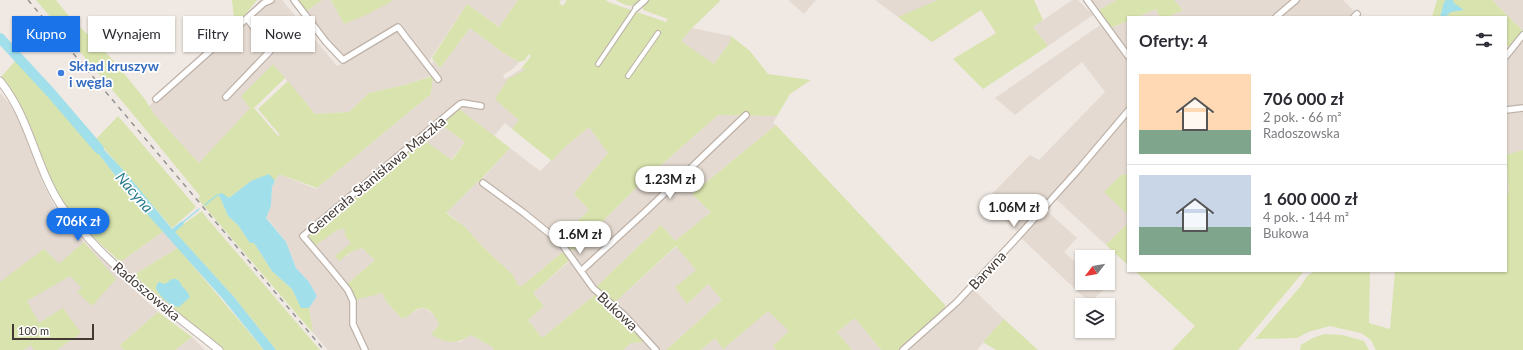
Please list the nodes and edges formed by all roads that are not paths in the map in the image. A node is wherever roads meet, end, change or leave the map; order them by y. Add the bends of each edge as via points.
1 (272, 0) edge
2 (294, 0) edge
3 (645, 0) edge
4 (1087, 0) edge
5 (1296, 0) edge
6 (636, 8) joint
7 (1277, 16) edge
8 (247, 18) junction
9 (658, 33) dead end
10 (1523, 36) edge
11 (1127, 55) edge
12 (1507, 55) edge
13 (598, 64) dead end
14 (628, 76) dead end
15 (438, 79) dead end
16 (0, 81) edge
17 (226, 97) dead end
18 (156, 99) dead end
19 (481, 106) dead end
20 (1523, 108) edge
21 (1507, 110) edge
22 (1127, 112) edge
23 (746, 115) dead end
24 (483, 183) dead end
25 (581, 271) junction
26 (219, 350) edge
27 (365, 350) edge
28 (656, 350) edge
29 (903, 350) edge

1 - 8 street via 264,3
2 - 15 street via 343,60 398,27
3 - 6 street
4 - 11 street
5 - 7 street
6 - 13 street
8 - 17 street via 270,51
8 - 18 street
9 - 14 street
10 - 12 street
16 - 26 street, Radoszowska via 19,109 51,188 69,216 93,245 142,290
19 - 27 street, Generała Stanisława Maczka via 460,104 303,236 348,290 353,301 354,324
20 - 21 street
22 - 29 street, Barwna via 1078,170 957,302
23 - 25 street
24 - 25 street, Bukowa via 553,235
25 - 28 street, Bukowa via 593,288

